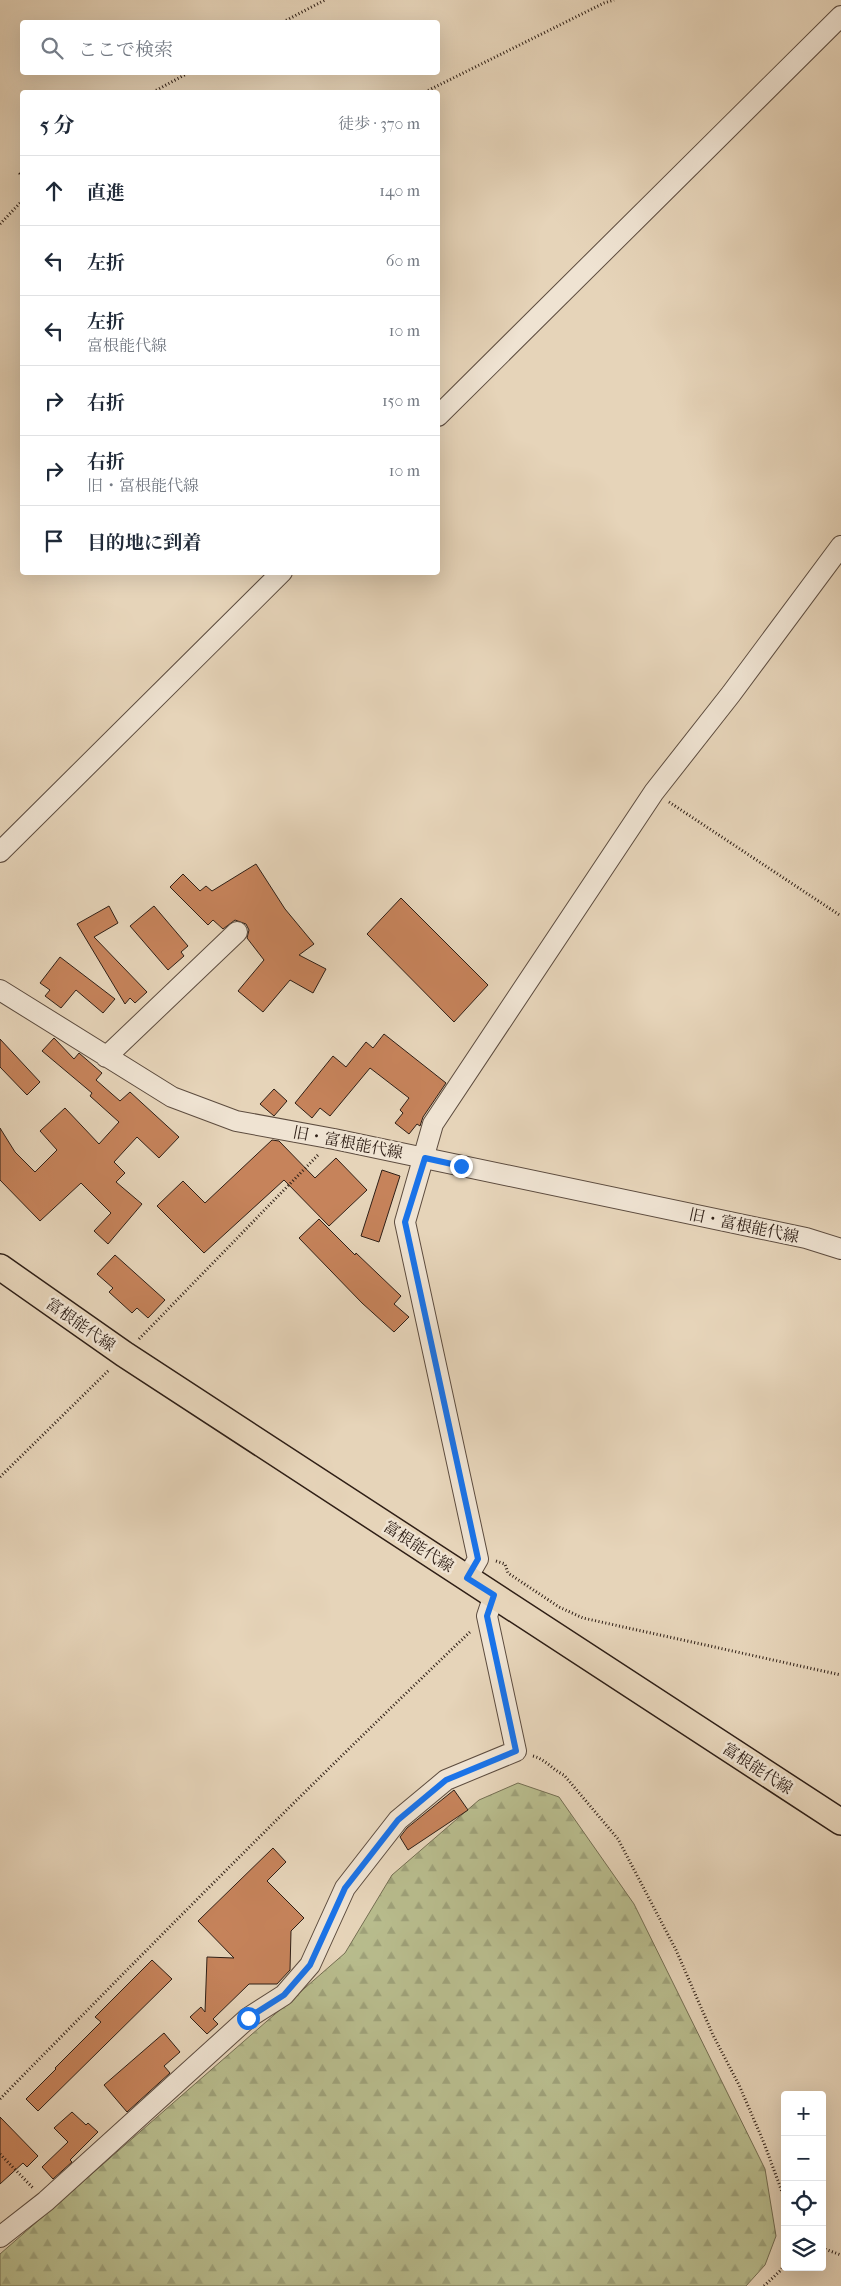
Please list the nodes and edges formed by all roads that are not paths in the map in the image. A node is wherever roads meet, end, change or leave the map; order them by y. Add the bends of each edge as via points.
1 (841, 16) edge
2 (440, 414) edge
3 (841, 546) edge
4 (279, 575) edge
5 (0, 852) edge
6 (237, 932) dead end
7 (0, 990) edge
8 (106, 1057) junction
9 (425, 1158) junction
10 (841, 1249) edge
11 (0, 1267) edge
12 (473, 1568) junction
13 (490, 1606) junction
14 (841, 1822) edge
15 (0, 2237) edge

1 - 2 street
3 - 9 street via 654,792 433,1124
4 - 5 street
6 - 8 street
7 - 8 street, 旧・富根能代線
8 - 9 street, 旧・富根能代線 via 172,1097 236,1121
9 - 10 street, 旧・富根能代線 via 806,1238
9 - 12 street via 405,1222
11 - 12 main road, 富根能代線 via 124,1354
12 - 13 main road, 富根能代線
13 - 14 main road, 富根能代線
13 - 15 street via 516,1751 446,1780 398,1820 345,1888 310,1965 284,1995 248,2018 46,2201

